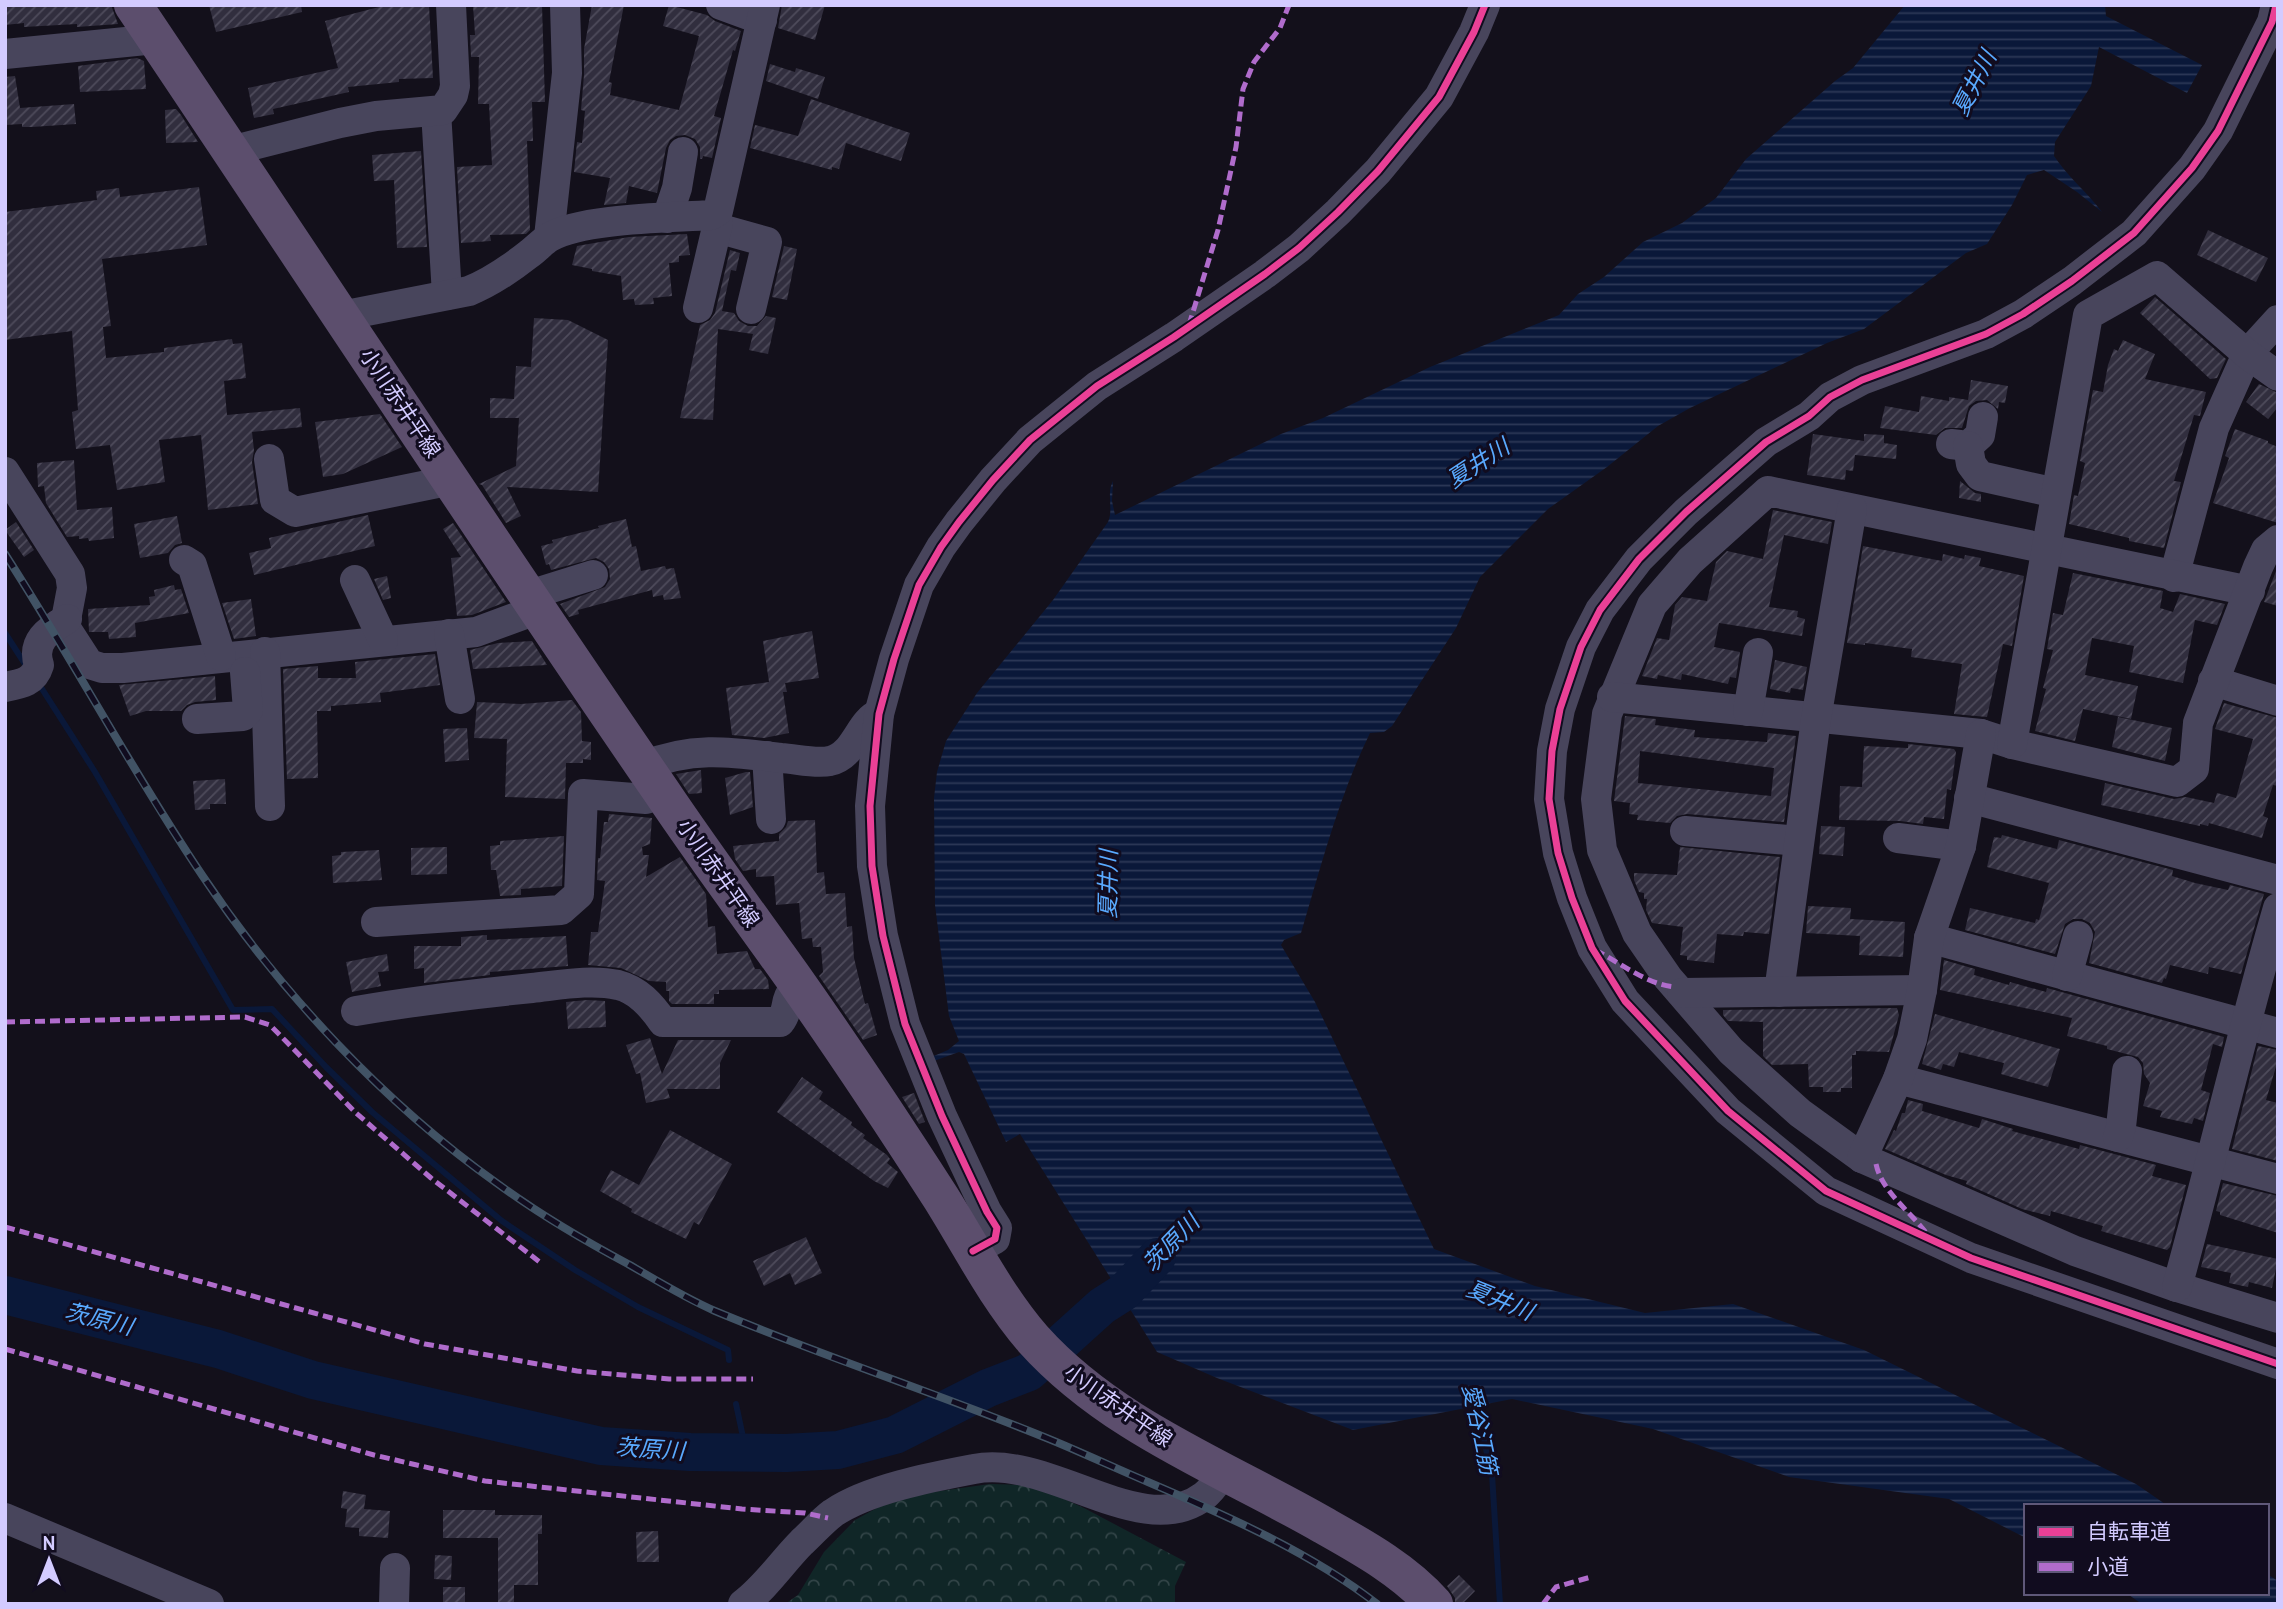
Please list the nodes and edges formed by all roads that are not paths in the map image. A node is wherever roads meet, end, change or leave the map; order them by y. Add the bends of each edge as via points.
1 (133, 5) edge
2 (451, 5) edge
3 (565, 5) edge
4 (721, 5) edge
5 (1485, 5) edge
6 (2276, 5) edge
7 (764, 13) edge
8 (156, 39) junction
9 (5, 54) edge
10 (436, 111) junction
11 (230, 151) junction
12 (683, 152) dead end
13 (667, 218) junction
14 (714, 222) junction
15 (549, 237) junction
16 (447, 295) junction
17 (698, 308) dead end
18 (751, 309) dead end
19 (341, 316) junction
20 (2278, 320) edge
21 (2247, 354) junction
22 (2278, 376) edge
23 (1983, 417) dead end
24 (269, 459) dead end
25 (5, 472) edge
26 (452, 480) junction
27 (2056, 493) junction
28 (1852, 509) junction
29 (2278, 540) edge
30 (2046, 549) junction
31 (184, 560) dead end
32 (593, 575) dead end
33 (2175, 577) junction
34 (355, 580) dead end
35 (2250, 591) junction
36 (534, 602) junction
37 (66, 619) junction
38 (449, 634) junction
39 (383, 640) junction
40 (1758, 653) dead end
41 (243, 654) junction
42 (23, 681) edge
43 (2213, 681) junction
44 (1612, 697) junction
45 (460, 699) dead end
46 (2278, 701) edge
47 (1748, 711) junction
48 (879, 714) junction
49 (197, 719) dead end
50 (1816, 719) junction
51 (1981, 734) junction
52 (2012, 744) junction
53 (767, 756) junction
54 (653, 780) junction
55 (1969, 798) junction
56 (270, 806) dead end
57 (771, 819) dead end
58 (1685, 831) dead end
59 (1898, 838) dead end
60 (1799, 841) junction
61 (1961, 846) junction
62 (2278, 880) edge
63 (2278, 908) edge
64 (376, 922) dead end
65 (2078, 936) dead end
66 (1929, 938) junction
67 (2067, 976) junction
68 (798, 985) junction
69 (1922, 990) junction
70 (1779, 992) junction
71 (1682, 993) junction
72 (356, 1011) dead end
73 (2244, 1024) junction
74 (2278, 1033) edge
75 (2127, 1071) dead end
76 (1898, 1079) junction
77 (2118, 1137) junction
78 (1862, 1158) junction
79 (2212, 1161) junction
80 (2278, 1179) edge
81 (977, 1259) junction
82 (2177, 1287) junction
83 (2278, 1318) edge
84 (2278, 1364) edge
85 (1224, 1472) junction
86 (5, 1518) edge
87 (395, 1568) dead end
88 (209, 1604) edge
89 (394, 1604) edge
90 (743, 1604) edge
91 (1434, 1604) edge

1 - 8 main road, 小川赤井平線
2 - 10 street via 455,86 447,106
3 - 15 street via 567,74
4 - 7 street
5 - 48 street via 1439,97 1338,212 1265,274 1097,386 1030,440 993,480 919,585
6 - 84 street via 2218,131 2134,233 2072,281 1998,328 1862,380 1830,397 1810,416 1766,442 1639,559 1600,611 1581,647 1560,709 1549,799 1572,898 1592,948 1625,1001 1728,1111 1826,1191 1971,1258
7 - 14 street
8 - 9 street
8 - 11 main road, 小川赤井平線
10 - 11 street via 376,116
10 - 16 street
11 - 19 main road, 小川赤井平線
12 - 13 street
13 - 14 street
13 - 15 street via 600,223
14 - 17 street
14 - 18 street via 767,242
15 - 16 street via 486,284
16 - 19 street
19 - 26 main road, 小川赤井平線
20 - 21 street
21 - 22 street
21 - 27 street via 2157,276 2088,315
21 - 33 street via 2214,428
23 - 27 street via 1980,435 1960,445 1980,476
24 - 26 street via 275,500 295,512
25 - 37 street via 66,566 72,588
26 - 36 main road, 小川赤井平線
27 - 30 street
28 - 30 street
28 - 44 street via 1768,491 1690,561 1653,605
28 - 50 street
29 - 35 street via 2266,550
30 - 33 street
30 - 52 street
31 - 41 street via 192,565
32 - 36 street
33 - 35 street
34 - 39 street
35 - 43 street
36 - 38 street via 489,628
36 - 54 main road, 小川赤井平線
37 - 41 street via 66,630 95,667
37 - 42 street via 41,638 37,646 40,666
38 - 39 street
38 - 45 street
39 - 41 street
40 - 47 street
41 - 49 street via 247,710 243,716
41 - 56 street
43 - 46 street
43 - 52 street via 2198,723 2194,769 2177,782
44 - 47 street
44 - 71 street via 1596,799 1602,850 1637,933
47 - 50 street
48 - 53 street via 834,760
48 - 81 street via 870,806 872,866 883,936 912,1043 997,1228 995,1239
50 - 51 street
50 - 60 street
51 - 52 street
51 - 55 street
53 - 54 street via 711,751 665,757
53 - 57 street
54 - 64 street via 646,799 583,794 579,894 561,910
54 - 68 main road, 小川赤井平線
55 - 61 street
55 - 62 street
58 - 60 street
59 - 61 street
60 - 70 street
61 - 66 street
63 - 73 street
65 - 67 street
66 - 67 street
66 - 69 street
67 - 73 street
68 - 72 street via 788,995 780,1022 663,1021 638,994 619,985 592,983 433,998
68 - 81 main road, 小川赤井平線
69 - 70 street
69 - 76 street
70 - 71 street
71 - 78 street via 1739,1059
73 - 74 street
73 - 79 street
75 - 77 street
76 - 77 street
76 - 78 street
77 - 79 street
78 - 82 street via 2075,1251
79 - 80 street
79 - 82 street
81 - 85 main road, 小川赤井平線 via 1008,1308 1071,1378 1161,1439
82 - 83 street
85 - 90 street via 1202,1497 1157,1511 1126,1505 1039,1473 1002,1467 870,1493 833,1513
85 - 91 main road, 小川赤井平線 via 1368,1550
86 - 88 street
87 - 89 street

